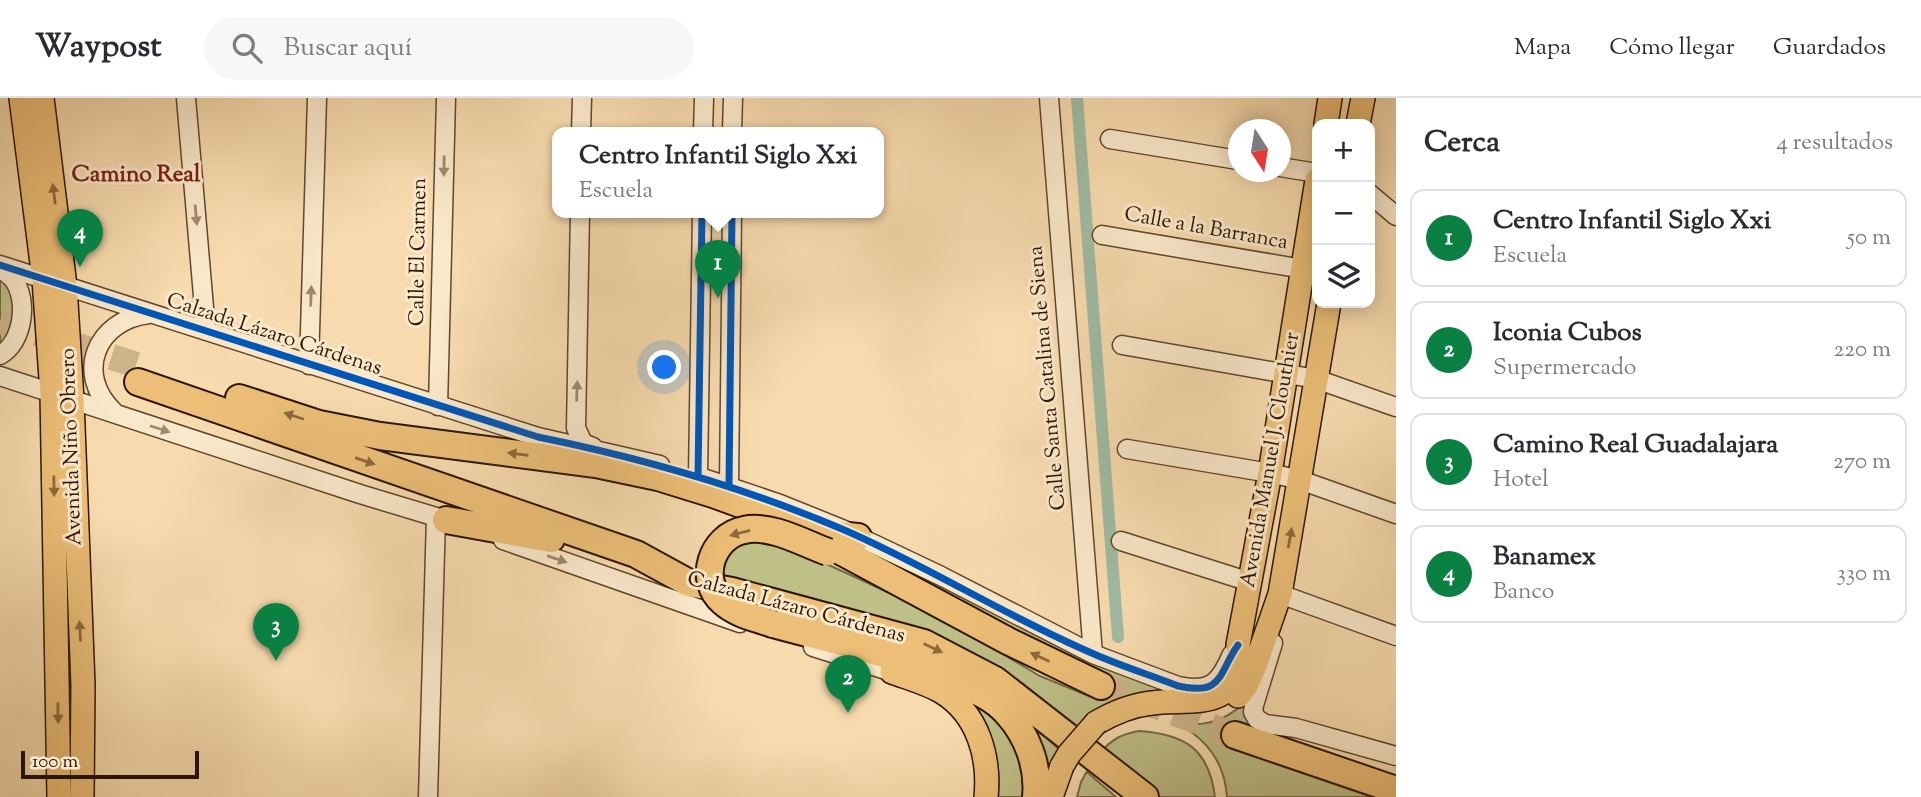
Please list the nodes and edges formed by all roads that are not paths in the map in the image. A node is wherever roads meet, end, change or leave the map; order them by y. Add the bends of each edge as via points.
1 (22, 98) edge
2 (43, 98) edge
3 (187, 98) edge
4 (317, 98) edge
5 (446, 98) edge
6 (582, 98) edge
7 (704, 98) edge
8 (733, 98) edge
9 (1049, 98) edge
10 (1330, 98) edge
11 (1363, 98) edge
12 (1327, 119) edge
13 (1359, 119) edge
14 (581, 127) edge
15 (703, 127) edge
16 (732, 127) edge
17 (1110, 139) dead end
18 (1228, 158) edge
19 (1291, 169) edge
20 (1312, 172) edge
21 (1317, 182) edge
22 (1375, 198) edge
23 (1396, 216) edge
24 (580, 218) edge
25 (702, 218) edge
26 (732, 218) edge
27 (1102, 234) dead end
28 (0, 266) edge
29 (1303, 269) junction
30 (54, 282) junction
31 (1328, 308) edge
32 (153, 314) junction
33 (206, 331) junction
34 (1122, 345) dead end
35 (0, 355) edge
36 (309, 365) junction
37 (1286, 373) junction
38 (0, 376) edge
39 (1316, 379) junction
40 (62, 396) junction
41 (438, 406) junction
42 (1396, 407) edge
43 (115, 414) junction
44 (538, 437) junction
45 (596, 449) junction
46 (1126, 449) dead end
47 (1270, 472) junction
48 (658, 477) junction
49 (698, 477) junction
50 (1300, 480) junction
51 (729, 486) junction
52 (1396, 514) edge
53 (441, 518) junction
54 (807, 533) junction
55 (858, 537) junction
56 (1121, 541) dead end
57 (636, 554) junction
58 (879, 573) junction
59 (1250, 582) junction
60 (1278, 599) junction
61 (773, 624) junction
62 (1396, 636) edge
63 (1239, 652) junction
64 (1093, 654) junction
65 (862, 662) junction
66 (892, 672) junction
67 (1101, 686) tunnel mouth
68 (981, 693) junction
69 (1101, 729) junction
70 (1235, 735) tunnel mouth
71 (1396, 756) edge
72 (1068, 769) junction
73 (1114, 773) junction
74 (1396, 790) edge
75 (59, 797) edge
76 (82, 797) edge
77 (428, 797) edge
78 (986, 797) edge
79 (1036, 797) edge
80 (1051, 797) edge
81 (1065, 797) edge
82 (1135, 797) edge
83 (1145, 797) edge

1 - 30 main road, Avenida Niño Obrero
30 -> 2 main road, Avenida Niño Obrero
3 -> 33 street
36 -> 4 street
5 -> 41 street, Calle El Carmen
6 - 14 street
7 - 15 street
8 - 16 street
9 - 64 street, Calle Santa Catalina de Siena
10 - 12 main road
11 - 13 main road
17 - 18 street
19 - 20 street
21 - 29 main road, Avenida Manuel J. Clouthier
22 - 23 street
45 -> 24 street via 583,443 576,428
25 - 49 street
26 - 51 street
27 - 29 street, Calle a la Barranca
28 - 30 street, Calzada Lázaro Cárdenas
28 - 35 street via 14,280 22,302 14,342
29 - 37 main road, Avenida Manuel J. Clouthier
30 - 32 street, Calzada Lázaro Cárdenas
30 - 40 main road, Avenida Niño Obrero
31 - 39 main road, Avenida Manuel J. Clouthier
32 - 33 street, Calzada Lázaro Cárdenas
32 - 43 street via 115,324 98,349 93,379 103,402
33 - 36 street, Calzada Lázaro Cárdenas
34 - 37 street
36 - 41 street, Calzada Lázaro Cárdenas
37 - 39 street
37 - 47 main road, Avenida Manuel J. Clouthier
38 - 40 street
39 - 42 street
39 - 50 main road, Avenida Manuel J. Clouthier
40 - 43 street
40 -> 75 main road, Avenida Niño Obrero
76 -> 40 main road, Avenida Niño Obrero via 83,685
41 - 44 street, Calzada Lázaro Cárdenas
43 -> 53 street
44 - 45 street, Calzada Lázaro Cárdenas
44 - 48 highway
45 - 49 street, Calzada Lázaro Cárdenas
46 - 47 street
47 - 50 street
47 - 59 main road, Avenida Manuel J. Clouthier
48 - 54 highway, Calzada Lázaro Cárdenas via 766,513
48 -> 57 highway, Calzada Lázaro Cárdenas via 319,424 140,375
49 - 51 street, Calzada Lázaro Cárdenas
50 - 52 street
60 -> 50 main road, Avenida Manuel J. Clouthier
51 - 55 street, Calzada Lázaro Cárdenas
53 - 57 highway
53 -> 65 street
53 - 77 street
54 - 55 highway
54 - 58 highway, Calzada Lázaro Cárdenas
55 - 64 street, Calzada Lázaro Cárdenas
56 - 59 street
57 -> 73 highway, Calzada Lázaro Cárdenas via 689,583 924,643 995,680
58 -> 61 highway, bridge via 780,533 744,530 727,536 709,570 715,594 741,613
67 -> 58 highway, Calzada Lázaro Cárdenas
59 - 63 main road, Avenida Manuel J. Clouthier
60 - 62 street
60 - 69 main road, Avenida Manuel J. Clouthier via 1246,686 1234,701 1208,715 1143,717
60 - 71 street via 1276,632 1254,705 1258,719
61 - 65 highway
61 - 68 highway via 898,658
63 - 64 street, Calzada Lázaro Cárdenas via 1231,655 1222,677 1191,689
63 - 69 main road, Avenida Manuel J. Clouthier via 1231,684 1222,694 1202,702 1139,705 1109,716
65 - 66 street
66 - 68 highway
66 - 78 main road via 942,692 971,720 986,764
68 - 79 highway via 1007,713 1024,736 1033,757
69 - 72 main road
70 - 74 highway
72 - 80 main road
72 - 81 main road
73 - 82 highway
73 - 83 highway, Calzada Lázaro Cárdenas

